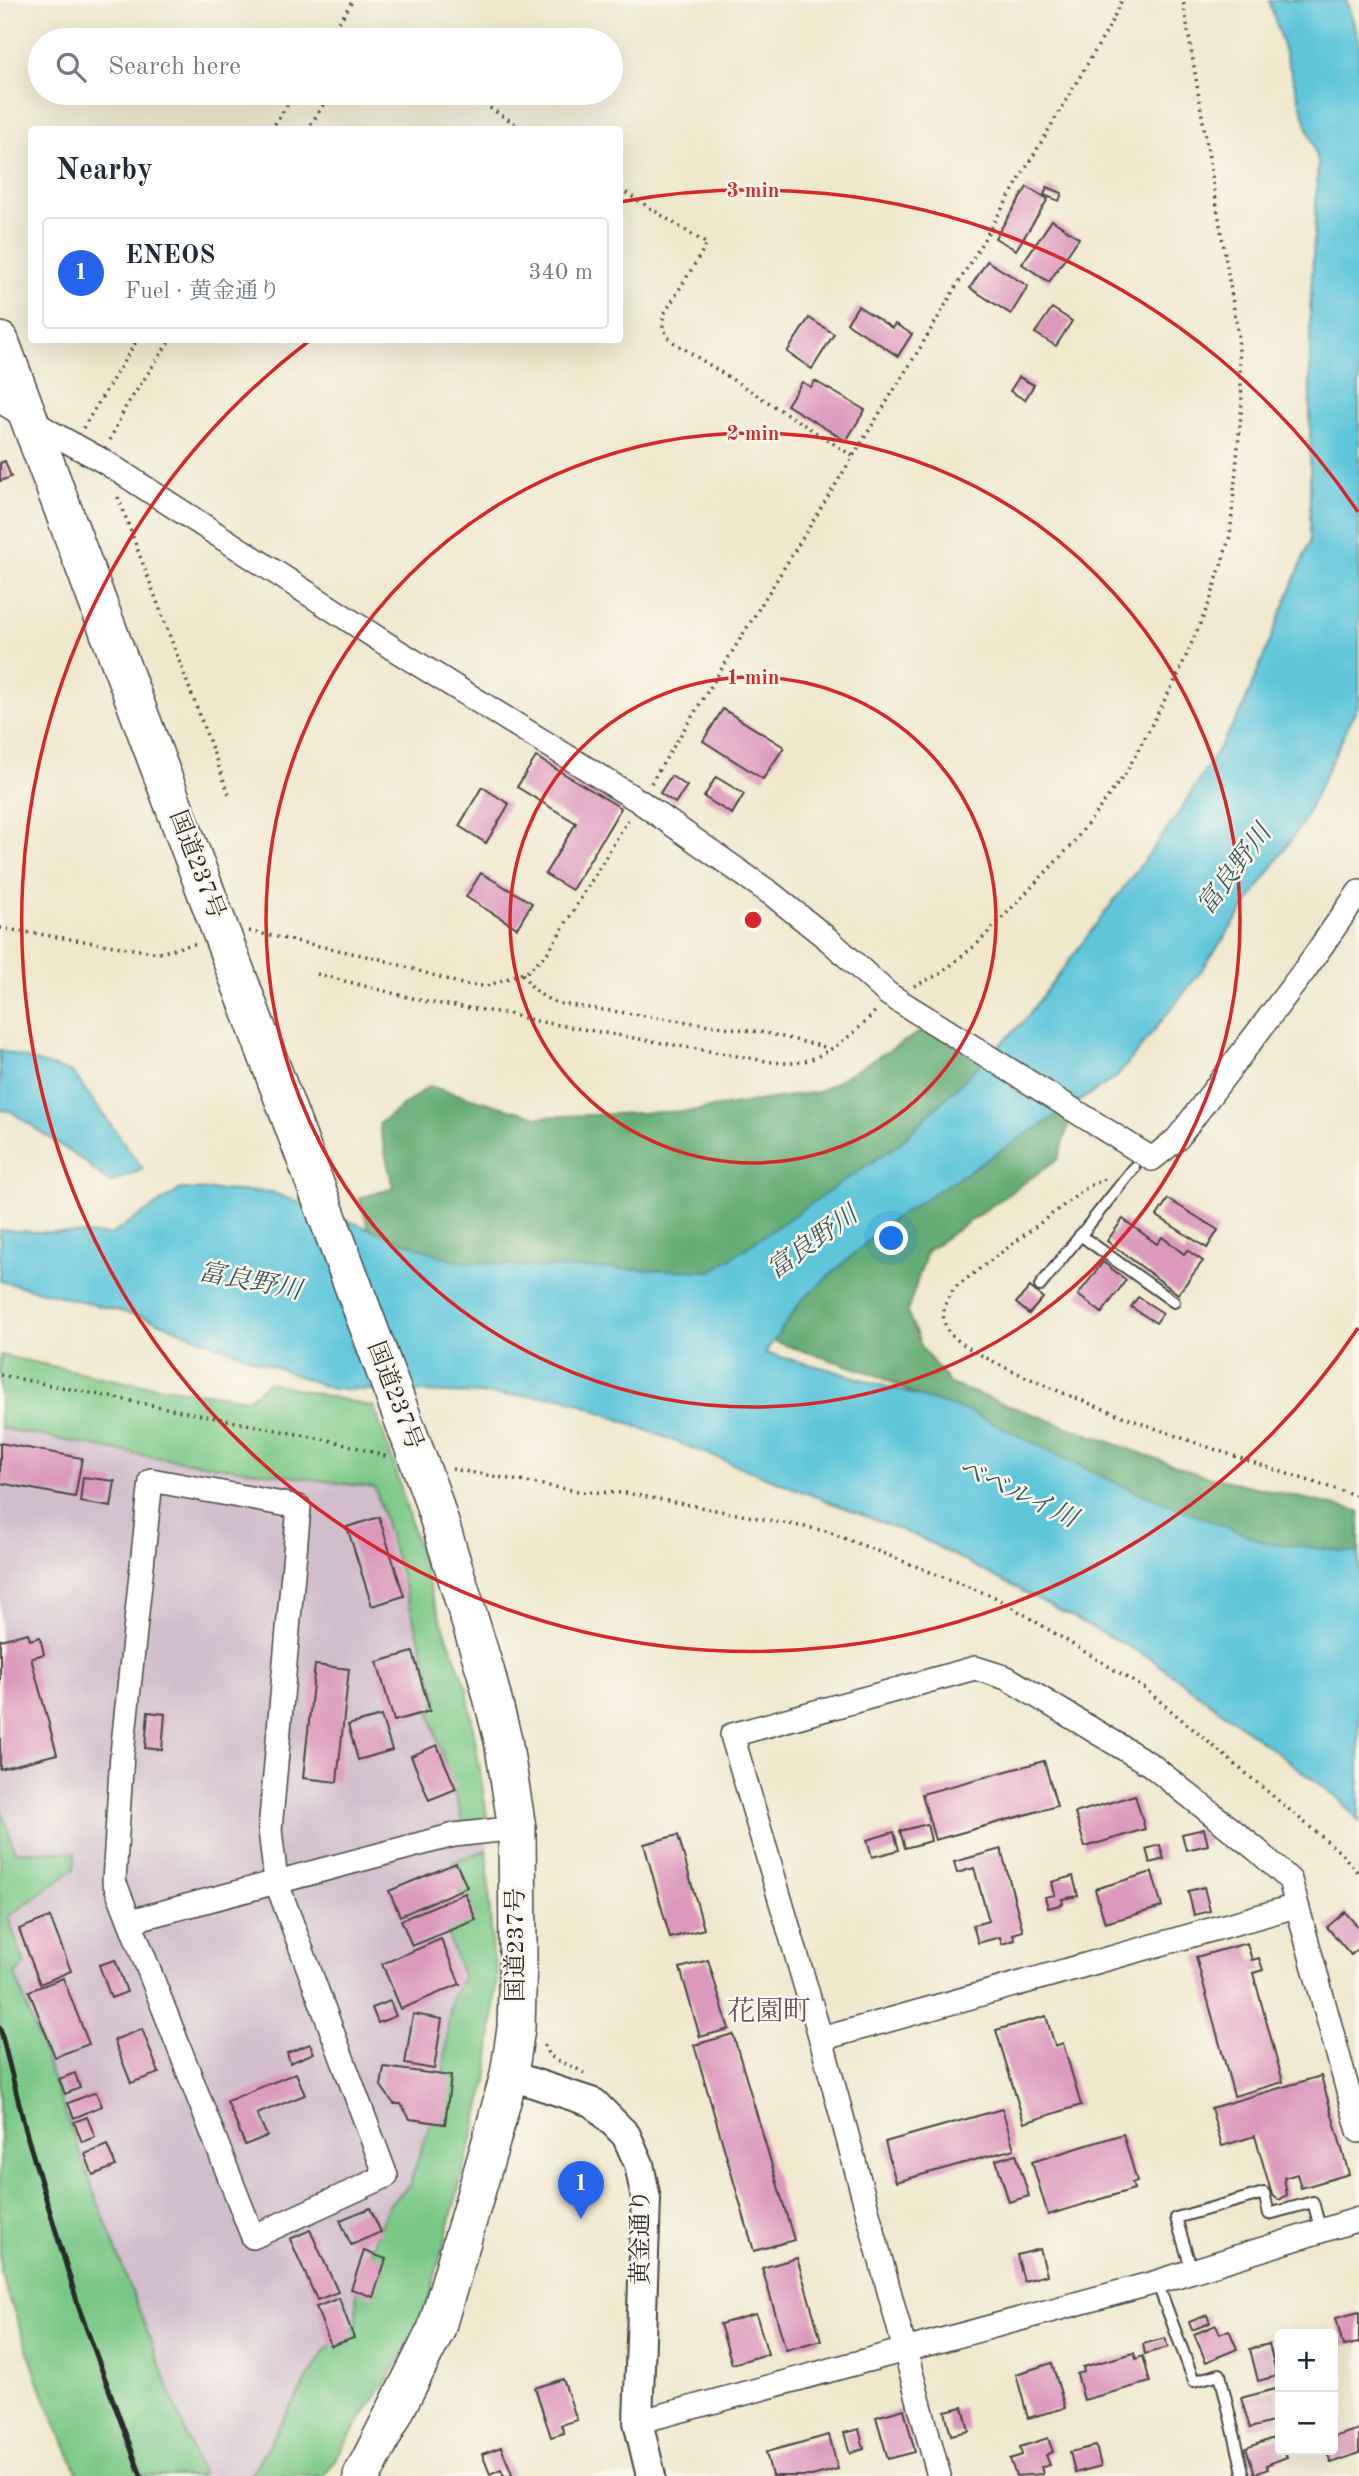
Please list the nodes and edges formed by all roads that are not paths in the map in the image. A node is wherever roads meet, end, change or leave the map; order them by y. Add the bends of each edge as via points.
1 (0, 341) edge
2 (14, 409) edge
3 (1359, 892) edge
4 (1134, 1158) junction
5 (1080, 1235) junction
6 (1040, 1286) dead end
7 (1174, 1302) dead end
8 (517, 1828) junction
9 (276, 1881) junction
10 (1296, 1906) junction
11 (130, 1921) junction
12 (821, 2039) junction
13 (509, 2075) junction
14 (1359, 2131) edge
15 (1359, 2219) edge
16 (1321, 2231) junction
17 (1192, 2271) junction
18 (1157, 2281) junction
19 (906, 2351) junction
20 (638, 2422) junction
21 (362, 2476) edge
22 (652, 2476) edge
23 (939, 2476) edge
24 (1244, 2476) edge

1 - 2 highway, 国道237号
2 - 4 street via 639,801 774,895 894,998
2 - 8 highway, 国道237号 via 222,935 403,1447 431,1494 486,1673 503,1740
3 - 4 street via 1177,1139 1152,1159
4 - 5 lane
5 - 6 lane
5 - 7 lane
8 - 9 street via 454,1835
8 - 13 highway, 国道237号 via 519,1955
9 - 11 street
9 - 11 street via 386,2176 253,2236
9 - 11 street via 270,1830 299,1507 151,1480 123,1742 114,1881
10 - 12 street
10 - 12 street via 1290,1880 1151,1765 1007,1678 975,1668 732,1734
10 - 14 street
12 - 19 street
13 - 20 street, 黄金通り via 594,2103 626,2134 639,2164 646,2199
13 - 21 highway, 国道237号 via 436,2330
15 - 16 street
16 - 17 street
16 - 17 lane via 1313,2202 1269,2214 1264,2193 1177,2218
17 - 18 street
18 - 19 street
18 - 24 lane via 1194,2381 1220,2374
19 - 20 street
19 - 23 street
20 - 22 street, 黄金通り

